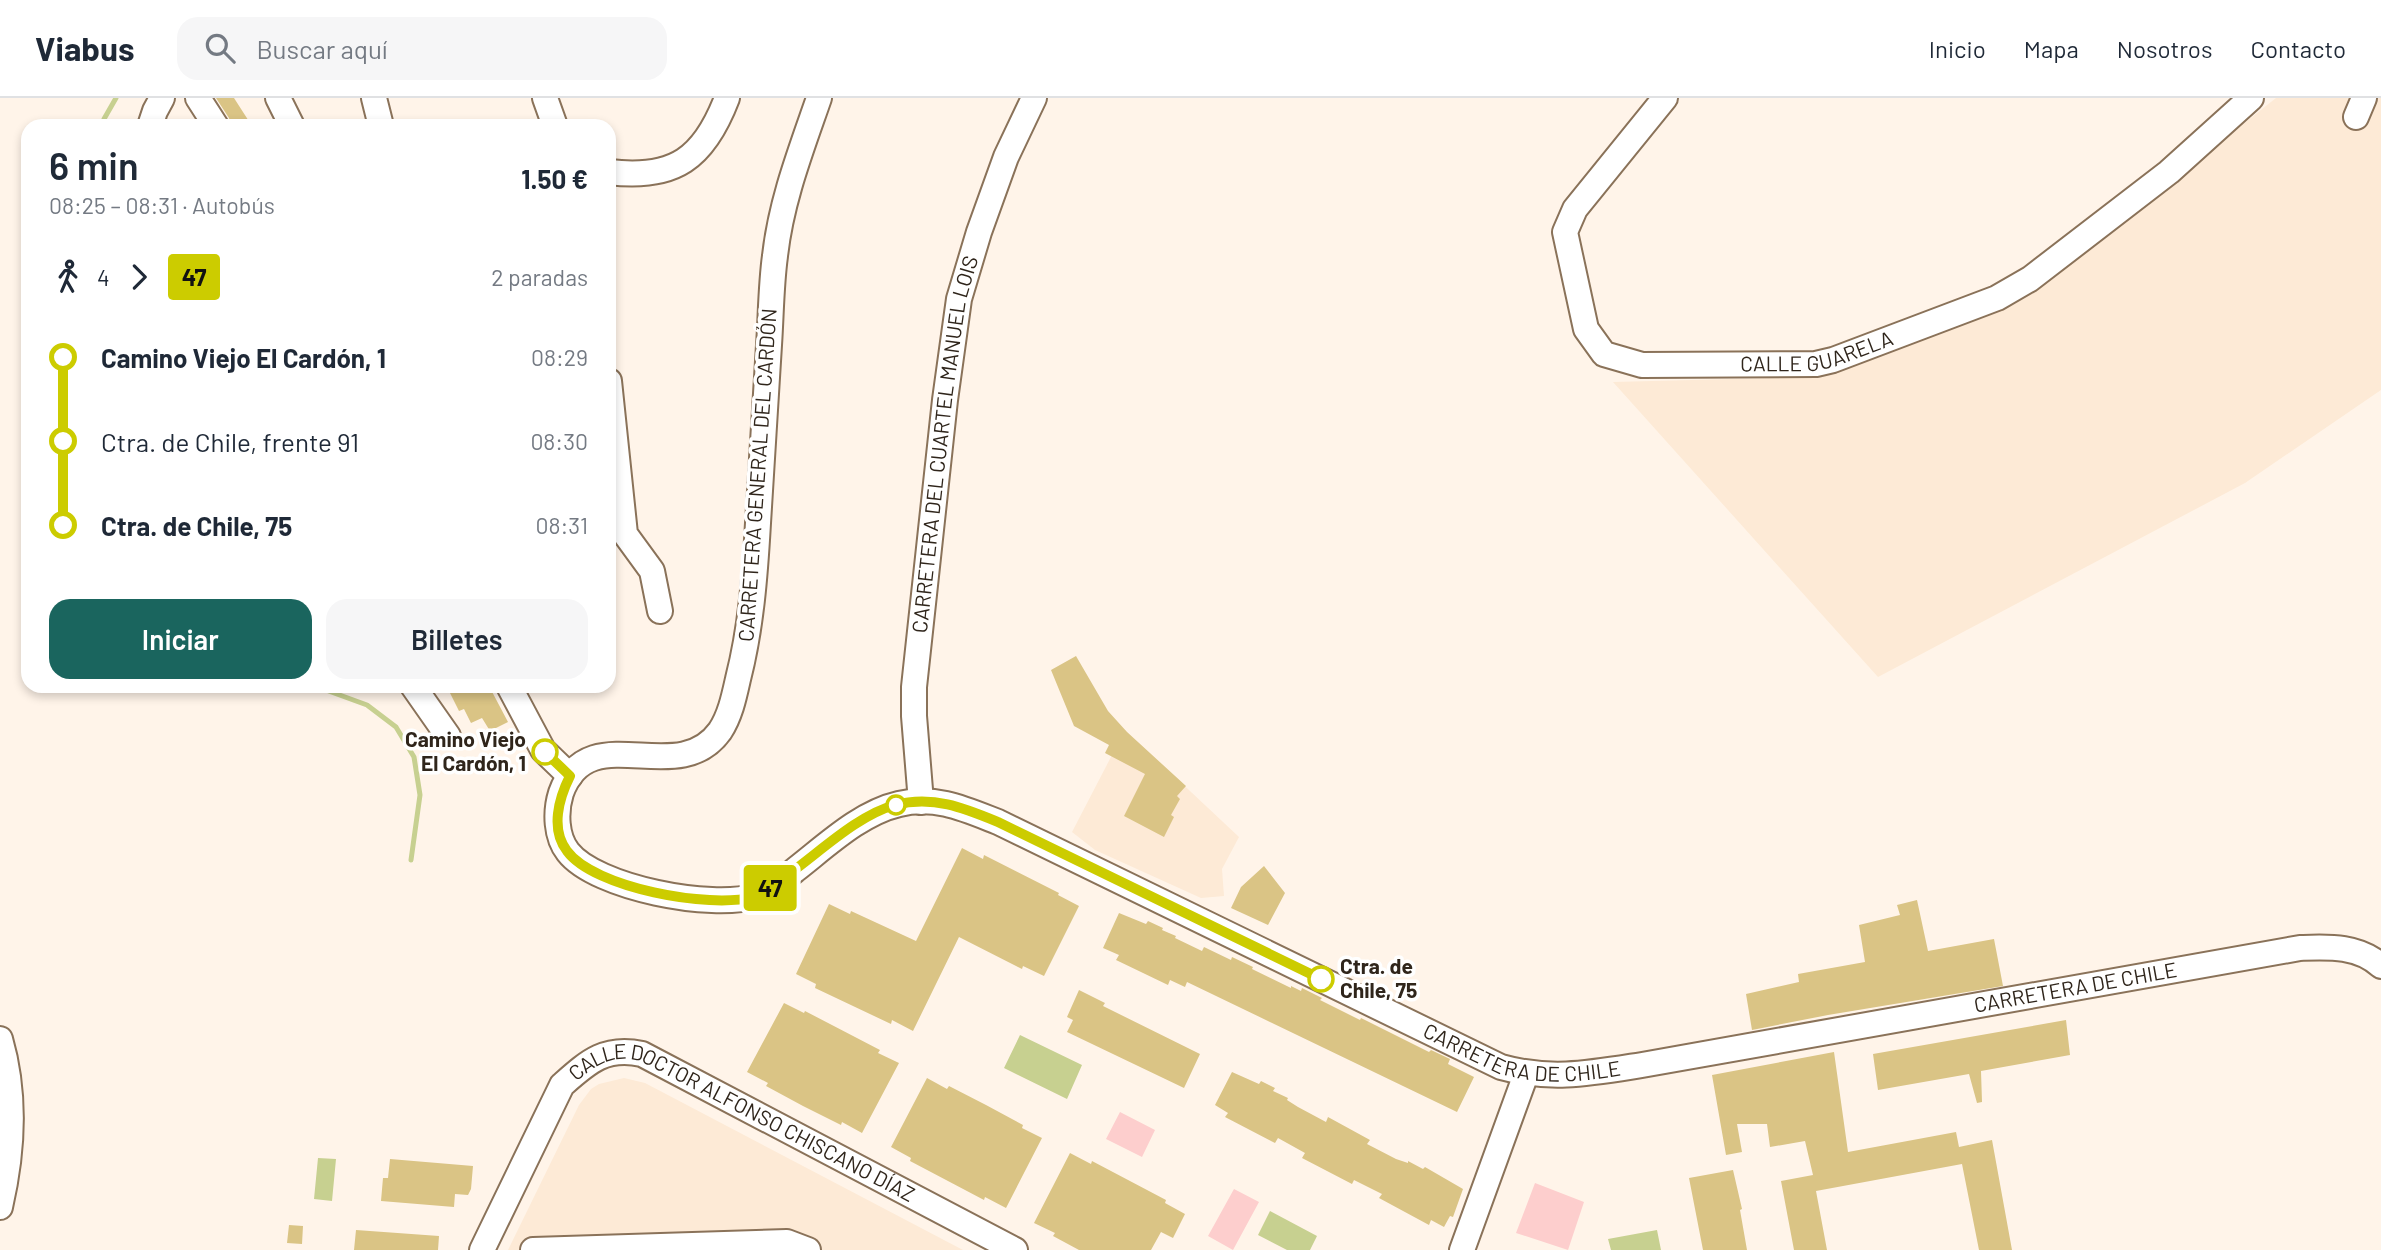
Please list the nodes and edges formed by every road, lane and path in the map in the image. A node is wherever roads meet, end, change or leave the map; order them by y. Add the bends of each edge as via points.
1 (162, 98) edge
2 (198, 98) edge
3 (278, 98) edge
4 (374, 98) edge
5 (545, 98) edge
6 (727, 98) edge
7 (819, 98) edge
8 (1034, 98) edge
9 (1665, 98) edge
10 (2252, 98) edge
11 (152, 119) edge
12 (212, 119) edge
13 (288, 119) edge
14 (378, 119) edge
15 (552, 119) edge
16 (616, 173) edge
17 (616, 448) edge
18 (660, 611) dead end
19 (418, 693) edge
20 (513, 693) edge
21 (448, 736) dead end
22 (570, 776) junction
23 (921, 802) junction
24 (2381, 966) edge
25 (0, 1039) edge
26 (1526, 1074) junction
27 (0, 1207) edge
28 (758, 1246) edge
29 (672, 1248) edge
30 (484, 1249) edge
31 (596, 1249) edge
32 (533, 1250) edge
33 (807, 1250) edge
34 (1015, 1250) edge
35 (1462, 1250) edge

1 - 11 street
2 - 12 street
3 - 13 street
4 - 14 street
5 - 15 street
6 - 16 street via 716,128 688,159 660,172
7 - 22 street, CARRETERA GENERAL DEL CARDÓN via 787,189 775,256 754,580 731,709 718,733 690,752 666,758 602,754 582,763
8 - 23 street, CARRETERA DEL CUARTEL MANUEL LOIS via 1006,156 959,299 914,687
9 - 10 street, CALLE GUARELA via 1575,209 1565,232 1586,329 1604,354 1642,365 1816,364 1997,298 2030,279 2169,172
17 - 18 street via 625,534 652,571
19 - 21 street
20 - 22 street via 543,750
22 - 23 street, CARRETERA DE CHILE via 561,793 558,826 566,850 577,862 611,880 695,900 753,897 872,814
23 - 26 street, CARRETERA DE CHILE via 957,805 998,822 1501,1067
24 - 26 street, CARRETERA DE CHILE via 2372,958 2339,947 2300,948 1630,1067 1567,1075
25 - 27 street via 12,1115
26 - 35 street
28 - 29 street
28 - 33 street via 787,1242
29 - 31 street
30 - 34 street, CALLE DOCTOR ALFONSO CHISCANO DÍAZ via 562,1085 585,1065 624,1050 642,1054
31 - 32 street

